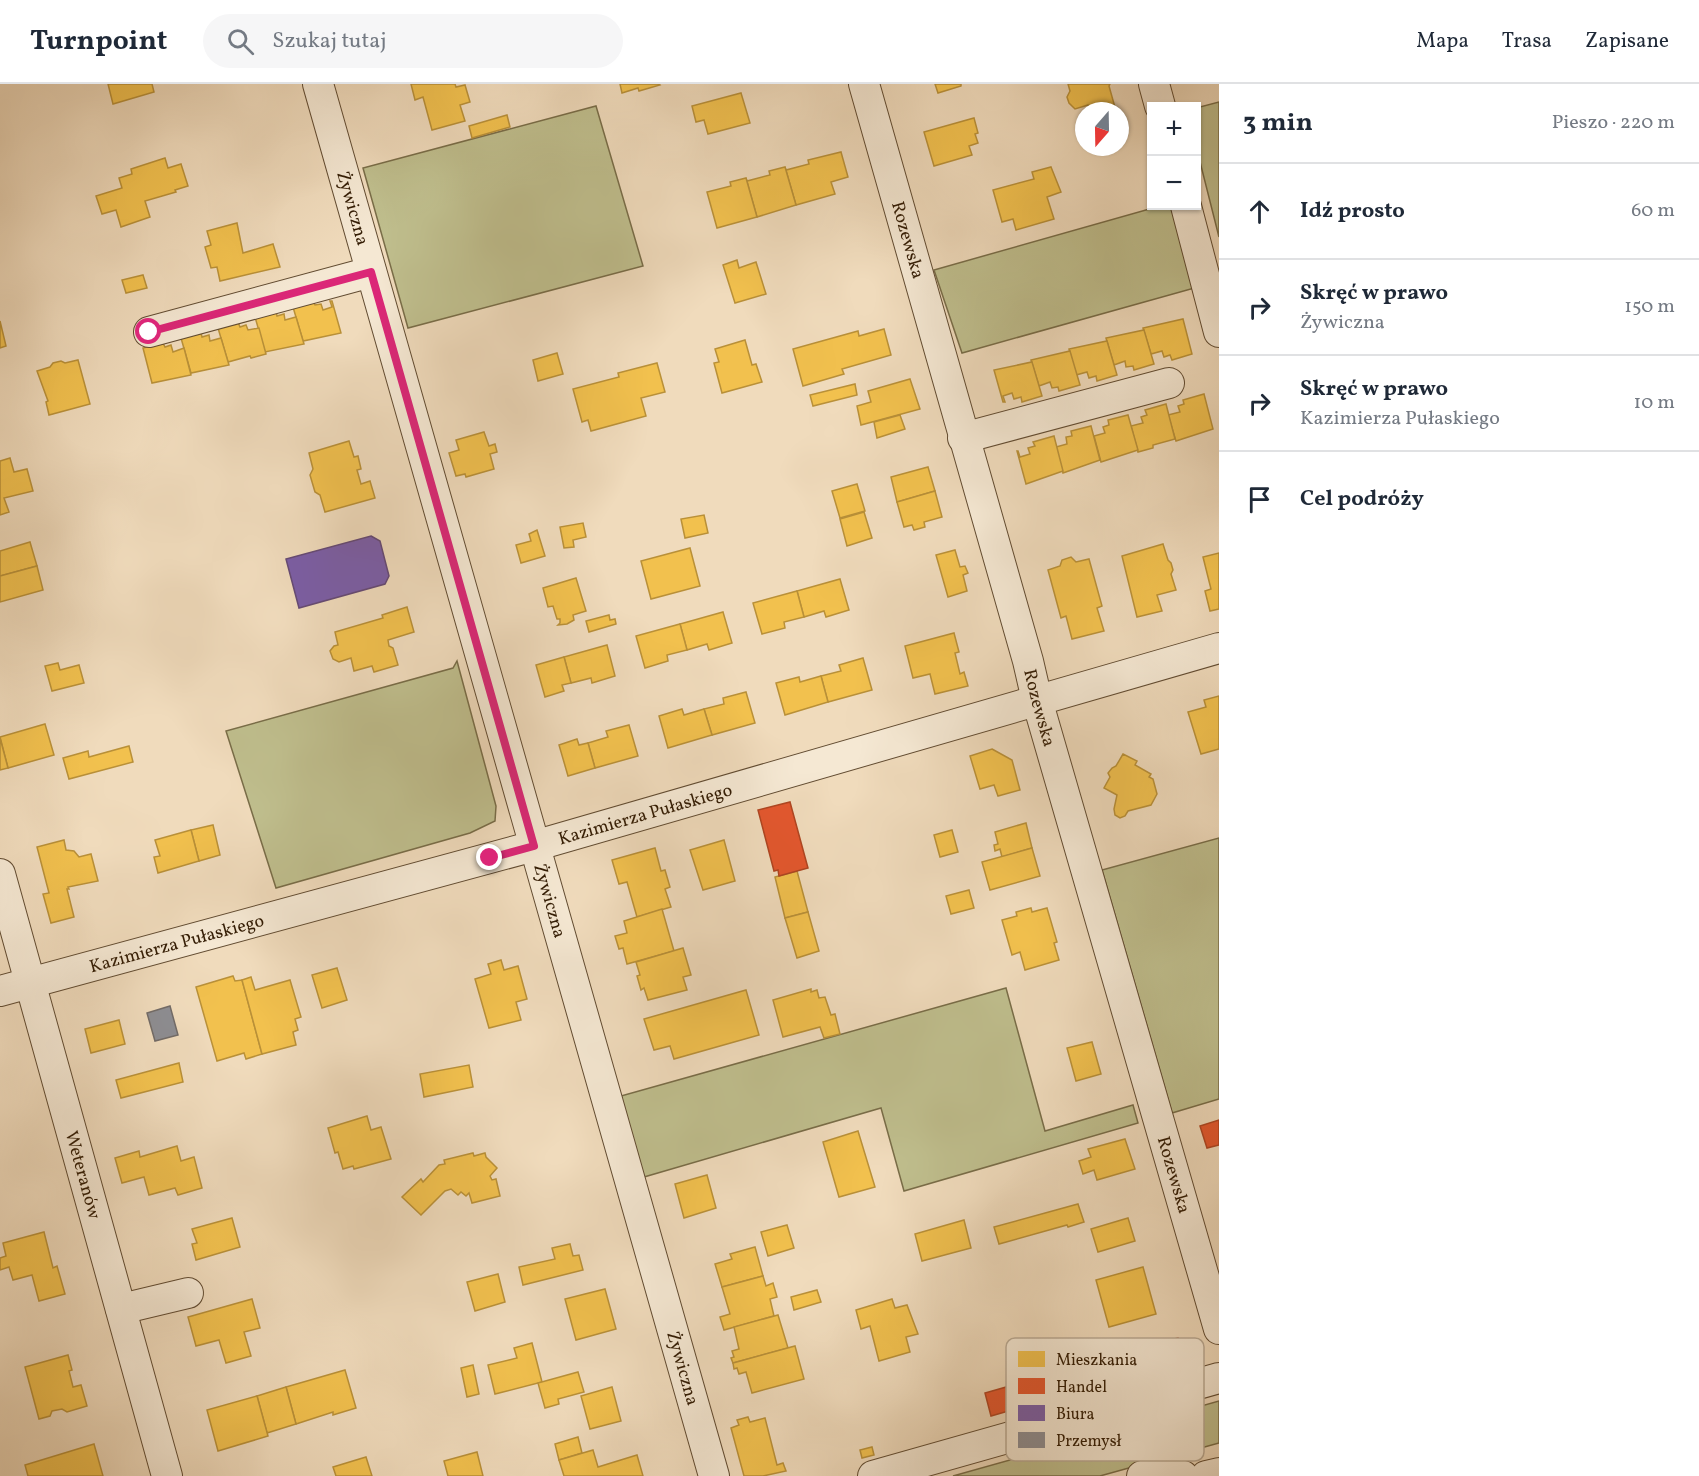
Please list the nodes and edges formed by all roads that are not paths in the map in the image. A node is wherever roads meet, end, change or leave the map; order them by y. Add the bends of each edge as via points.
1 (318, 84) edge
2 (864, 84) edge
3 (1154, 84) edge
4 (1159, 102) edge
5 (1187, 210) edge
6 (371, 272) junction
7 (149, 332) dead end
8 (1219, 332) edge
9 (1168, 383) dead end
10 (963, 438) junction
11 (1219, 648) edge
12 (1037, 700) junction
13 (534, 846) junction
14 (0, 874) edge
15 (31, 982) junction
16 (0, 991) edge
17 (188, 1293) dead end
18 (121, 1309) junction
19 (1219, 1329) edge
20 (1219, 1378) edge
21 (1204, 1382) edge
22 (1006, 1438) edge
23 (1219, 1473) edge
24 (167, 1476) edge
25 (714, 1476) edge
26 (873, 1476) edge
27 (1142, 1476) edge
28 (1183, 1476) edge
29 (1206, 1476) edge

1 - 6 street, Żywiczna
2 - 10 street, Rozewska
3 - 4 street
5 - 8 street
6 - 7 street
6 - 13 street, Żywiczna
9 - 10 street
10 - 12 street, Rozewska
11 - 12 street, Kazimierza Pułaskiego
12 - 13 street, Kazimierza Pułaskiego
12 - 19 street, Rozewska
13 - 15 street, Kazimierza Pułaskiego
13 - 25 street, Żywiczna
14 - 15 street, Weteranów
15 - 16 street, Kazimierza Pułaskiego
15 - 18 street, Weteranów
17 - 18 street
18 - 24 street, Weteranów
20 - 21 street
22 - 26 street
23 - 29 street
27 - 28 street via 1161,1470

